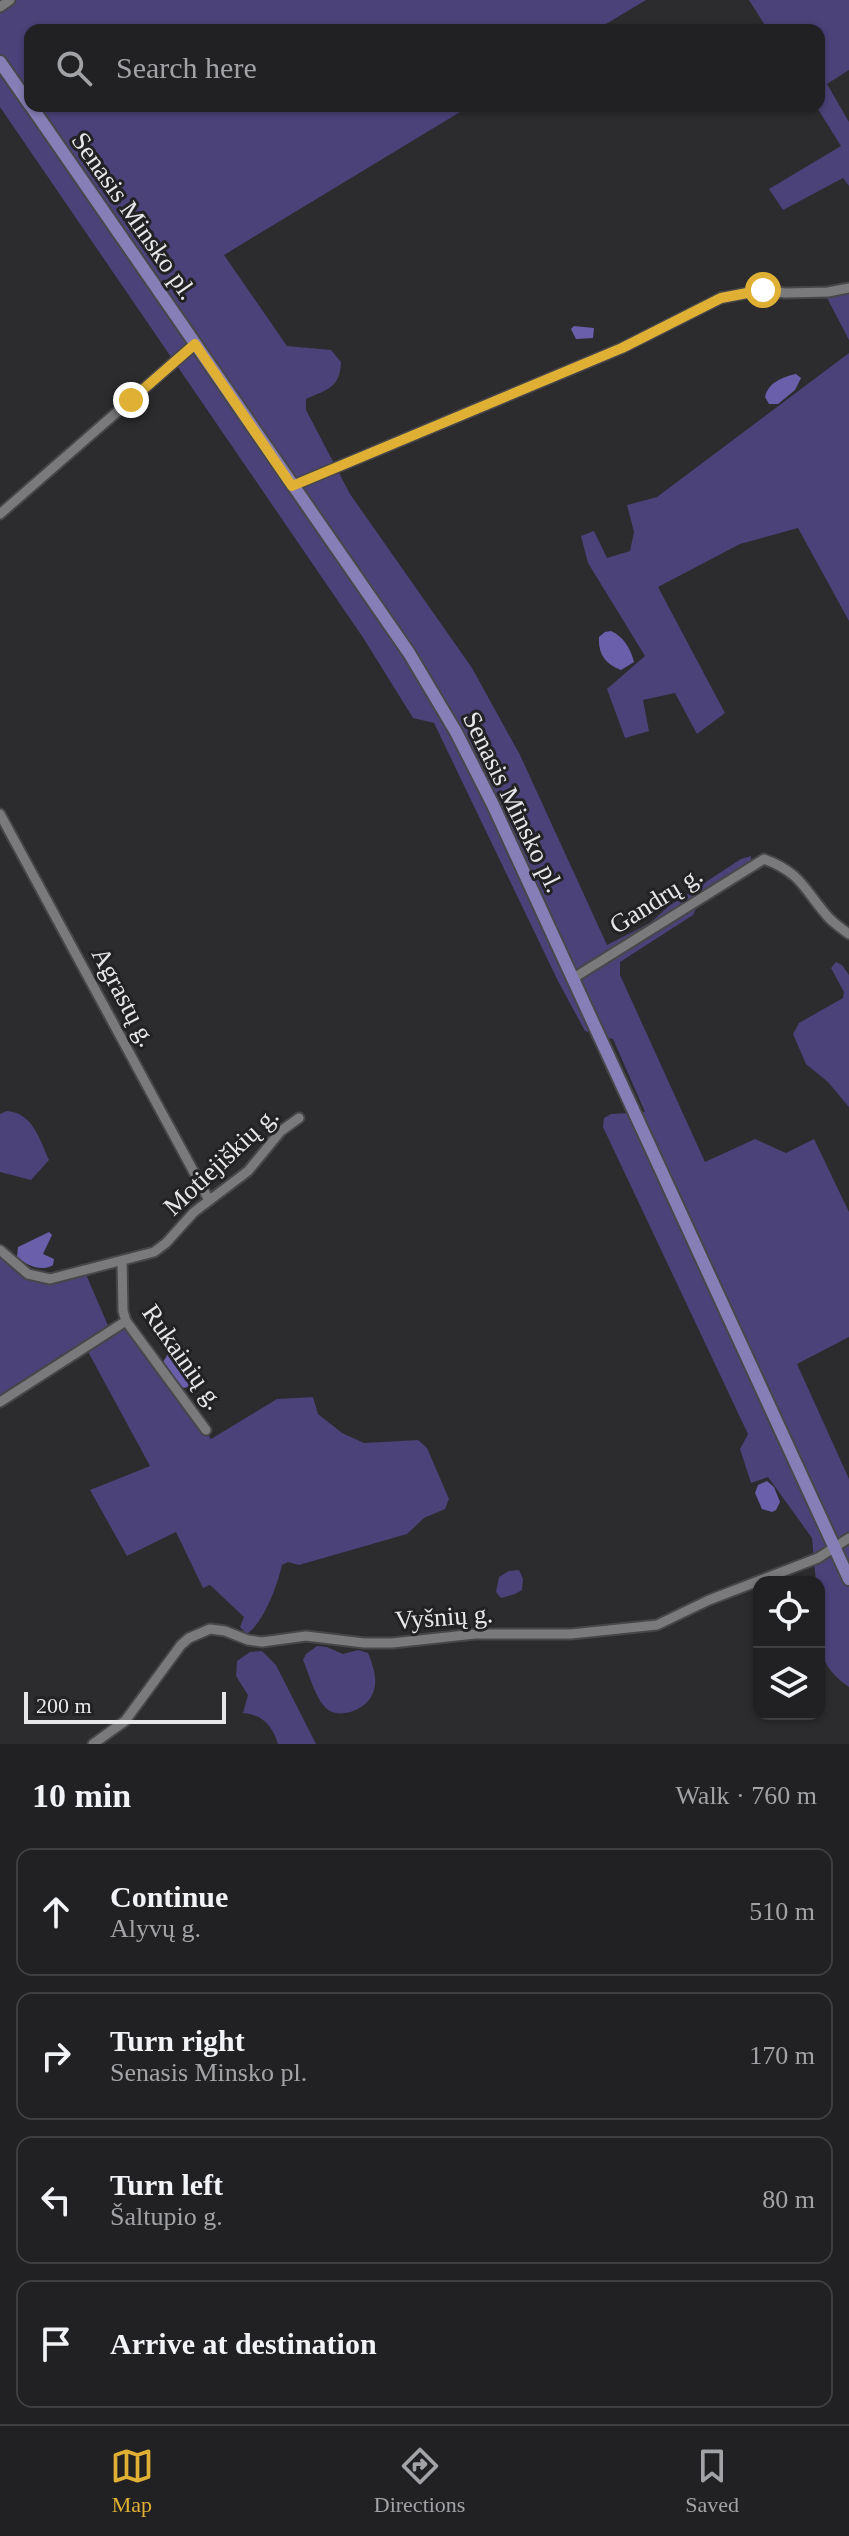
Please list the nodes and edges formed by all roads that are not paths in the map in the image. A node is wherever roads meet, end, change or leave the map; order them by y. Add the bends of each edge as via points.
1 (10, 0) edge
2 (0, 7) edge
3 (0, 62) edge
4 (24, 97) edge
5 (34, 112) edge
6 (849, 288) edge
7 (195, 344) junction
8 (292, 486) junction
9 (0, 514) edge
10 (0, 814) edge
11 (849, 934) edge
12 (572, 979) junction
13 (299, 1118) dead end
14 (209, 1200) junction
15 (0, 1250) edge
16 (122, 1261) junction
17 (126, 1321) junction
18 (0, 1402) edge
19 (206, 1430) dead end
20 (849, 1538) edge
21 (835, 1548) junction
22 (849, 1579) edge
23 (93, 1744) edge

1 - 2 street
3 - 4 main road, Senasis Minsko pl.
5 - 7 main road, Senasis Minsko pl.
6 - 8 street via 763,290 721,298 622,348
7 - 8 main road, Senasis Minsko pl.
7 - 9 street
8 - 12 main road, Senasis Minsko pl. via 409,653 456,732
10 - 14 street, Agrastų g.
11 - 12 street, Gandrų g. via 795,875 764,859
12 - 21 main road, Senasis Minsko pl.
13 - 14 street, Motiejiškių g. via 248,1171
14 - 16 street, Motiejiškių g. via 154,1252
15 - 16 street, Motiejiškių g. via 20,1269 50,1279
16 - 17 street, Rukainių g.
17 - 18 street
17 - 19 street, Rukainių g.
20 - 21 street, Vyšnių g.
21 - 22 main road, Senasis Minsko pl.
21 - 23 street, Vyšnių g. via 657,1625 616,1631 364,1643 306,1636 262,1642 210,1629 181,1645 125,1721

